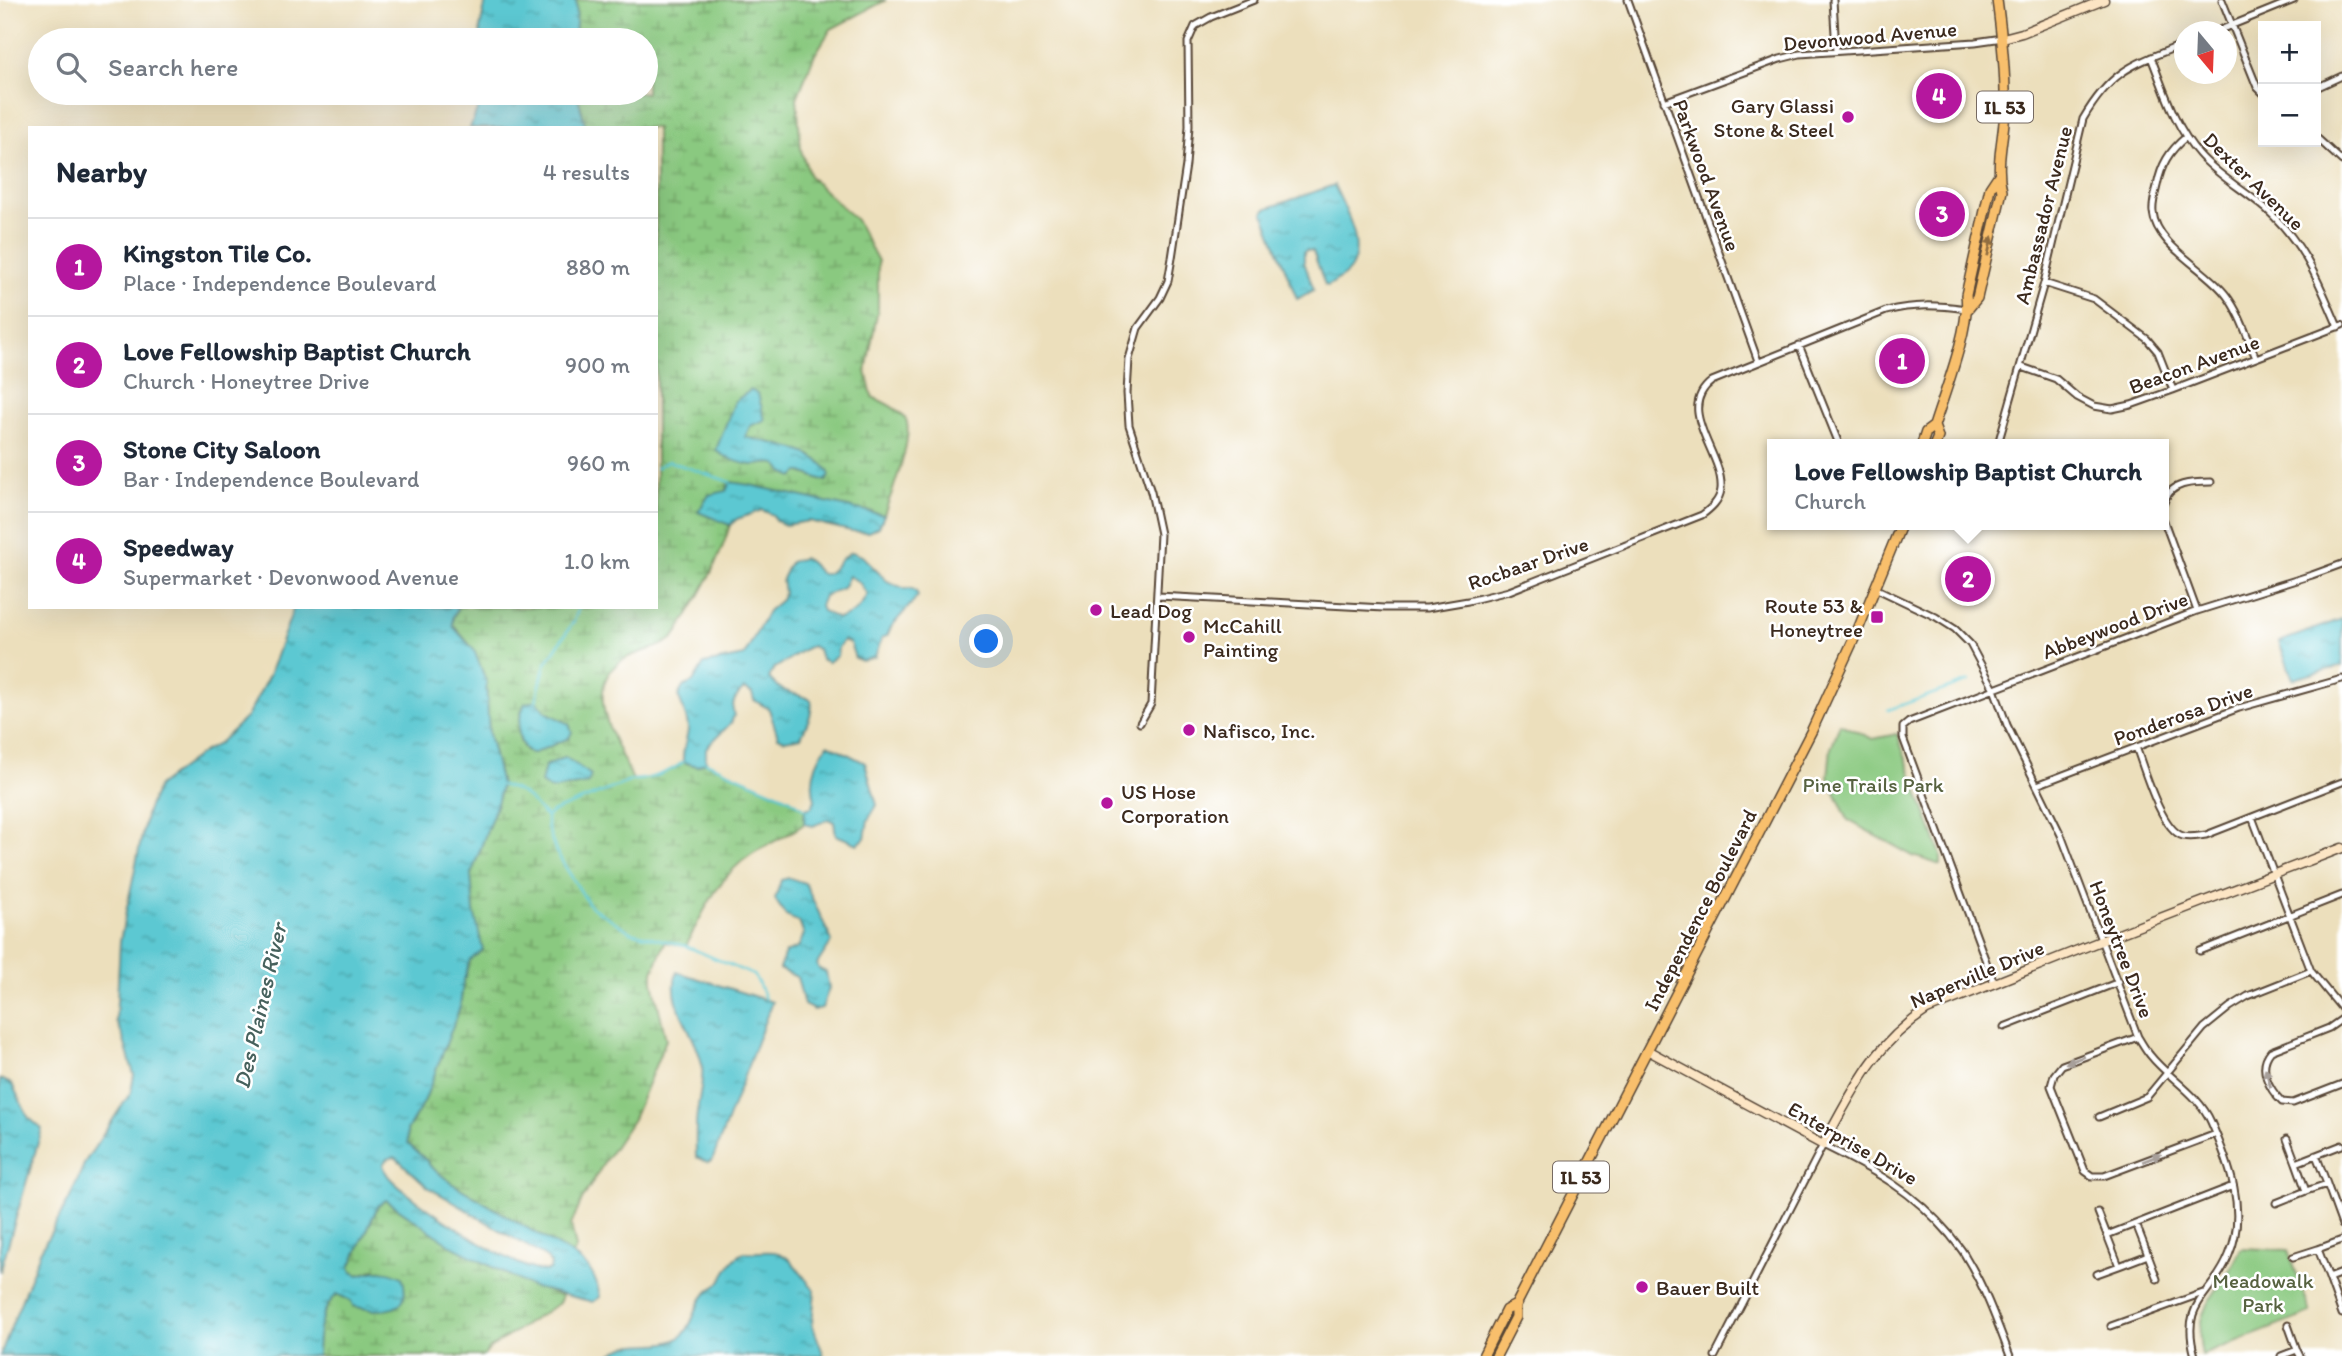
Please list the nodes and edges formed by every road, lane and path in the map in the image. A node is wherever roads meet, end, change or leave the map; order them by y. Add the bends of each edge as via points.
1 (1254, 0) edge
2 (1628, 0) edge
3 (1833, 0) edge
4 (1997, 0) edge
5 (2104, 0) edge
6 (2222, 0) edge
7 (2294, 0) edge
8 (2230, 21) edge
9 (2237, 23) edge
10 (2237, 37) edge
11 (2003, 38) junction
12 (2174, 48) edge
13 (1836, 51) junction
14 (2151, 57) junction
15 (2342, 76) edge
16 (2321, 86) edge
17 (2258, 88) edge
18 (1664, 102) junction
19 (2186, 137) junction
20 (2321, 142) edge
21 (2342, 161) edge
22 (2044, 283) junction
23 (1968, 309) junction
24 (2340, 326) edge
25 (1799, 345) junction
26 (2256, 358) junction
27 (1758, 361) junction
28 (2022, 367) junction
29 (2173, 390) junction
30 (1934, 426) junction
31 (1837, 439) edge
32 (1924, 439) edge
33 (1937, 439) edge
34 (2000, 439) edge
35 (2211, 482) dead end
36 (2169, 493) edge
37 (1899, 530) edge
38 (2167, 530) edge
39 (2342, 564) edge
40 (1875, 588) junction
41 (1158, 596) junction
42 (2197, 611) junction
43 (2342, 678) edge
44 (1994, 689) junction
45 (1140, 723) dead end
46 (2136, 747) junction
47 (2342, 782) edge
48 (2037, 785) junction
49 (2252, 817) junction
50 (2342, 848) edge
51 (2274, 874) junction
52 (2342, 895) edge
53 (2291, 915) junction
54 (2103, 940) junction
55 (2200, 951) dead end
56 (2311, 971) junction
57 (2119, 982) junction
58 (1994, 983) junction
59 (2342, 1009) edge
60 (2342, 1019) edge
61 (2004, 1027) dead end
62 (2138, 1037) junction
63 (1647, 1050) junction
64 (2168, 1073) junction
65 (2342, 1084) edge
66 (2098, 1117) dead end
67 (2216, 1134) junction
68 (2287, 1139) dead end
69 (1823, 1145) junction
70 (2342, 1145) edge
71 (2316, 1155) junction
72 (2296, 1163) junction
73 (2327, 1184) junction
74 (2234, 1186) junction
75 (2306, 1191) junction
76 (2276, 1203) dead end
77 (2098, 1212) dead end
78 (2136, 1224) junction
79 (2342, 1225) edge
80 (2107, 1235) junction
81 (2342, 1240) edge
82 (2318, 1249) junction
83 (2148, 1255) junction
84 (2294, 1257) dead end
85 (2119, 1266) junction
86 (2342, 1273) edge
87 (2097, 1274) dead end
88 (2329, 1278) junction
89 (2157, 1279) dead end
90 (2203, 1293) junction
91 (1516, 1305) junction
92 (2342, 1314) edge
93 (2288, 1325) dead end
94 (2111, 1326) dead end
95 (2298, 1353) edge
96 (1483, 1356) edge
97 (1496, 1356) edge
98 (1715, 1356) edge
99 (2010, 1356) edge
100 (2194, 1356) edge
101 (2281, 1356) edge

1 - 41 street via 1195,26 1188,42 1186,165 1168,281 1142,321 1129,359 1129,425 1160,534
2 - 18 street, Parkwood Avenue
3 - 13 street
4 - 11 main road, IL 53
5 - 11 street
6 - 8 street
7 - 9 street
10 - 17 street
11 - 13 street, Devonwood Avenue
11 - 23 main road, IL 53 via 2005,103 1998,176 1990,188 1966,295
12 - 14 street, Ambassador Avenue
13 - 18 street, Devonwood Avenue via 1780,58
14 - 19 street, Dexter Avenue
14 - 22 street, Ambassador Avenue via 2111,80 2083,119
15 - 16 street
18 - 27 street, Parkwood Avenue
19 - 24 street, Dexter Avenue via 2200,155 2292,236 2310,262
19 - 26 street via 2162,166 2154,220 2161,234 2227,296
20 - 21 street
22 - 28 street, Ambassador Avenue
22 - 29 street via 2094,299 2147,339 2158,352
23 - 25 street via 1908,306
23 - 30 main road, IL 53
24 - 26 street, Beacon Avenue
25 - 27 street
25 - 31 street
26 - 29 street, Beacon Avenue
27 - 41 street, Rocbaar Drive via 1712,381 1697,402 1720,476 1721,491 1713,506 1702,515 1509,591 1427,608
28 - 29 street, Beacon Avenue via 2056,379 2094,406 2131,405
28 - 34 street, Ambassador Avenue
30 - 32 main road, IL 53
30 - 33 main road, IL 53
35 - 36 street via 2191,482
37 - 40 main road, Independence Boulevard / IL 53
38 - 42 street
39 - 42 street, Abbeywood Drive
40 - 44 street, Honeytree Drive via 1955,629 1970,644
40 - 63 main road, Independence Boulevard / IL 53 via 1812,730
41 - 45 street via 1151,704
42 - 44 street, Abbeywood Drive
43 - 46 street, Ponderosa Drive via 2239,708
44 - 48 street, Honeytree Drive
44 - 58 street, Abbeywood Drive via 1903,727 1903,738
46 - 48 street, Ponderosa Drive
46 - 49 street via 2163,817 2181,836 2206,835
47 - 49 street
48 - 54 street, Honeytree Drive
49 - 51 street
50 - 51 street, Naperville Drive
51 - 53 street
51 - 54 street, Naperville Drive
52 - 53 street
53 - 55 street
53 - 56 street
54 - 57 street, Honeytree Drive
54 - 58 street, Naperville Drive
56 - 59 street
56 - 64 street via 2230,1007 2204,1028
57 - 61 street
57 - 62 street, Honeytree Drive
58 - 69 street, Naperville Drive via 1927,1010 1905,1024 1864,1070
65 -> 60 street via 2293,1103 2282,1102 2272,1093 2264,1070 2264,1058 2270,1051
62 - 64 street, Honeytree Drive
62 -> 67 street via 2062,1065 2052,1079 2080,1164 2088,1174 2104,1177
63 - 69 street, Enterprise Drive
63 - 91 main road, Independence Boulevard / IL 53
64 - 66 street via 2147,1097
64 - 67 street, Honeytree Drive via 2202,1108
67 - 74 street, Honeytree Drive
68 - 72 street
69 - 98 street, Naperville Drive
69 - 99 street, Enterprise Drive via 1893,1182 1936,1219 1966,1257
70 - 71 street
71 - 72 street
71 - 73 street
72 - 75 street
73 - 75 street
73 - 79 street
74 - 78 street
74 - 90 street, Honeytree Drive via 2238,1216 2234,1242 2224,1268
75 - 76 street
77 - 80 street
78 - 80 street
78 - 83 street
80 - 85 street
81 - 82 street
82 - 84 street
82 - 88 street
83 - 85 street
83 - 89 street
85 - 87 street
86 - 88 street
88 - 92 street
90 - 94 street
90 - 100 street, Honeytree Drive via 2191,1322
91 - 96 main road, Independence Boulevard / IL 53 via 1506,1310
91 - 97 main road, Independence Boulevard / IL 53 via 1516,1317
93 - 95 street
95 - 101 street

